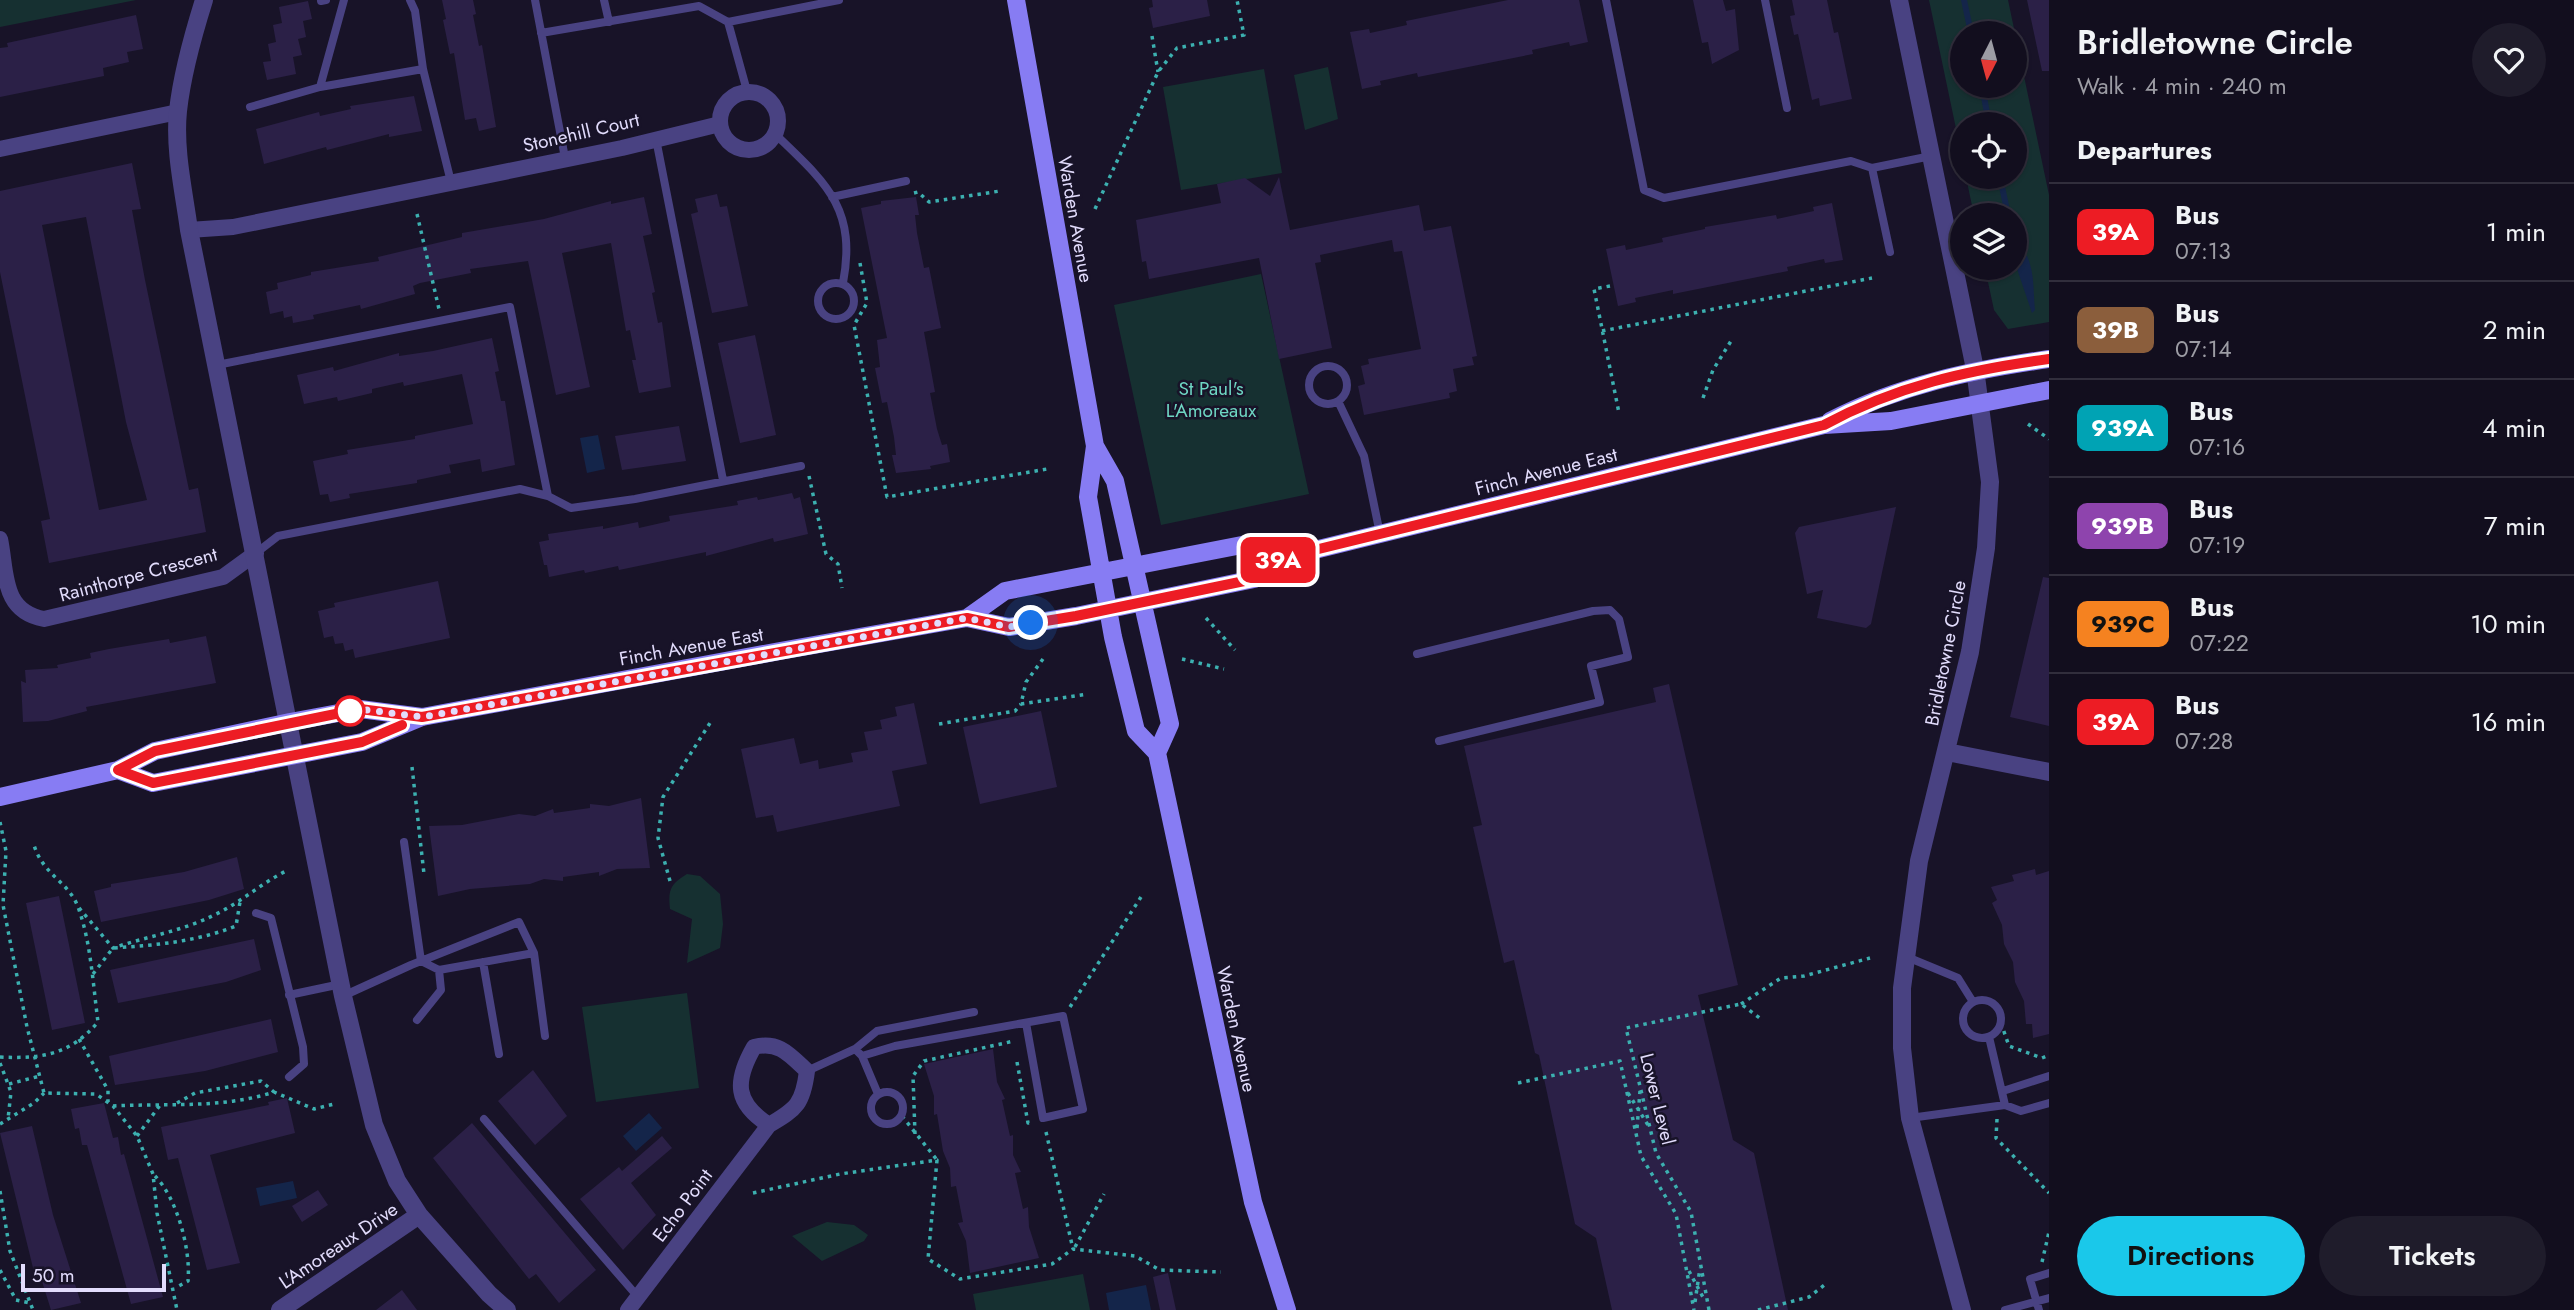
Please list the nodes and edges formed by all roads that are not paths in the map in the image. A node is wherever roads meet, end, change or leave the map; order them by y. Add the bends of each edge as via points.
1 (204, 0) edge
2 (344, 0) edge
3 (410, 0) edge
4 (535, 0) edge
5 (604, 0) edge
6 (839, 0) edge
7 (1016, 0) edge
8 (1605, 0) edge
9 (1765, 0) edge
10 (1899, 0) edge
11 (609, 22) junction
12 (728, 22) junction
13 (541, 33) junction
14 (424, 69) junction
15 (320, 87) junction
16 (747, 91) junction
17 (250, 107) dead end
18 (1787, 108) dead end
19 (178, 112) junction
20 (720, 124) junction
21 (776, 135) junction
22 (655, 137) junction
23 (0, 149) edge
24 (1931, 156) junction
25 (565, 158) junction
26 (1872, 168) junction
27 (906, 181) dead end
28 (451, 182) junction
29 (832, 197) junction
30 (190, 230) junction
31 (1890, 252) dead end
32 (842, 283) junction
33 (2049, 359) edge
34 (217, 365) junction
35 (1975, 369) junction
36 (2049, 390) edge
37 (1338, 401) junction
38 (1981, 405) junction
39 (1824, 425) junction
40 (1095, 446) junction
41 (801, 466) road end
42 (723, 480) junction
43 (548, 496) junction
44 (1380, 534) junction
45 (0, 538) edge
46 (256, 553) junction
47 (1278, 559) junction
48 (1134, 568) junction
49 (1103, 573) junction
50 (1142, 603) junction
51 (1109, 610) junction
52 (967, 618) junction
53 (1417, 654) dead end
54 (422, 717) junction
55 (290, 722) junction
56 (1438, 741) dead end
57 (1947, 752) junction
58 (1157, 753) junction
59 (297, 757) junction
60 (118, 770) junction
61 (2049, 772) edge
62 (0, 797) edge
63 (404, 842) dead end
64 (256, 913) dead end
65 (534, 953) junction
66 (1905, 957) junction
67 (421, 961) junction
68 (484, 962) junction
69 (439, 970) junction
70 (342, 990) junction
71 (289, 995) junction
72 (1973, 1002) junction
73 (974, 1012) dead end
74 (417, 1020) dead end
75 (1026, 1023) junction
76 (545, 1035) dead end
77 (1989, 1037) junction
78 (855, 1049) junction
79 (499, 1054) dead end
80 (862, 1056) junction
81 (807, 1070) junction
82 (2049, 1076) edge
83 (289, 1077) dead end
84 (2003, 1091) junction
85 (878, 1094) junction
86 (2049, 1103) edge
87 (2005, 1105) junction
88 (1910, 1118) junction
89 (484, 1119) dead end
90 (769, 1125) junction
91 (419, 1215) junction
92 (2047, 1274) edge
93 (2049, 1298) edge
94 (633, 1304) edge
95 (2038, 1306) edge
96 (280, 1310) edge
97 (507, 1310) edge
98 (1287, 1310) edge
99 (1962, 1310) edge
100 (2005, 1310) edge

1 - 19 street
2 - 15 lane
3 - 14 lane
4 - 13 lane
5 - 11 lane
6 - 12 lane
7 - 40 main road, Warden Avenue
8 - 26 lane via 1644,190 1664,198 1851,161
9 - 18 lane
10 - 24 street, Bridletowne Circle
11 - 12 lane via 699,6
11 - 13 lane
12 - 16 lane
13 - 25 lane
14 - 15 lane
14 - 28 lane
15 - 17 lane
16 - 20 street via 726,101
16 - 21 street via 763,94 775,105
19 - 23 street
19 - 30 street via 180,171
20 - 21 street via 725,138 736,148 765,146
20 - 22 street, Stonehill Court
21 - 29 lane via 824,181
22 - 25 street, Stonehill Court
22 - 42 lane
24 - 26 lane
24 - 35 street, Bridletowne Circle
25 - 28 street, Stonehill Court
26 - 31 lane
27 - 29 lane
28 - 30 street, Stonehill Court via 233,228
29 - 32 lane via 848,252
30 - 34 street
32 - 32 lane via 852,292 855,304 848,314 836,319 824,315 818,304 820,291 830,283
33 - 35 main road, Finch Avenue East
34 - 43 lane via 510,307
34 - 46 street
35 - 38 street, Bridletowne Circle
35 - 39 main road, Finch Avenue East via 1870,400
36 - 38 main road, Finch Avenue East
37 - 37 lane via 1347,385 1343,373 1333,366 1320,368 1311,377 1312,394 1327,404
37 - 44 lane via 1364,456
38 - 39 main road, Finch Avenue East via 1891,421
38 - 57 street, Bridletowne Circle via 1990,482 1986,548 1970,652
39 - 44 main road, Finch Avenue East
40 - 48 main road, Warden Avenue via 1115,481
40 - 49 main road, Warden Avenue via 1088,497
41 - 42 lane
42 - 43 lane via 571,508
43 - 46 lane via 520,489 278,537
44 - 47 main road, Finch Avenue East
45 - 46 street, Rainthorpe Crescent via 9,595 25,613 44,619 223,577
46 - 55 street
47 - 48 main road, Finch Avenue East via 1247,544
47 - 50 main road, Finch Avenue East via 1254,579
48 - 49 main road, Finch Avenue East
48 - 50 main road, Warden Avenue
49 - 51 main road, Warden Avenue
49 - 52 main road, Finch Avenue East via 1005,592
50 - 51 main road, Finch Avenue East
50 - 58 main road, Warden Avenue via 1170,724
51 - 52 main road, Finch Avenue East via 1009,627
51 - 58 main road, Warden Avenue via 1136,731
52 - 54 main road, Finch Avenue East
53 - 56 lane via 1593,611 1609,610 1619,619 1628,657 1591,666 1600,702
54 - 55 main road, Finch Avenue East via 360,709
54 - 59 main road, Finch Avenue East via 362,742
55 - 59 street
55 - 60 main road, Finch Avenue East via 155,751
57 - 61 street
57 - 66 street, Bridletowne Circle via 1919,861
58 - 98 main road, Warden Avenue via 1253,1202
59 - 60 main road, Finch Avenue East via 153,783
59 - 70 street
60 - 62 main road, Finch Avenue East
63 - 67 lane
64 - 71 lane via 271,918
65 - 67 lane via 519,922
65 - 68 lane
65 - 76 lane
66 - 72 lane via 1958,978
66 - 88 street, Bridletowne Circle via 1902,1048
67 - 69 lane
67 - 70 lane
68 - 69 lane
68 - 79 lane
69 - 74 lane via 441,990
70 - 71 lane
70 - 91 street via 374,1125 397,1181
71 - 83 lane via 304,1064
72 - 77 lane via 1965,1012 1964,1024 1971,1034
72 - 77 lane via 1985,1000 1996,1006 2001,1023
73 - 78 lane via 877,1031
75 - 75 lane via 1063,1016 1083,1109 1043,1118
75 - 80 lane
77 - 84 lane
78 - 80 lane
78 - 81 lane
80 - 85 lane
81 - 90 street, Echo Point via 804,1096
81 - 90 street via 780,1047 754,1047 742,1068 741,1095 750,1113
82 - 84 lane
84 - 87 lane
85 - 85 lane via 898,1095 904,1105 902,1116 888,1124 874,1118 872,1102
86 - 87 lane via 2021,1111
87 - 88 lane
88 - 99 street, Bridletowne Circle
89 - 94 lane
90 - 94 street, Echo Point
91 - 96 street, L'Amoreaux Drive
91 - 97 street
92 - 95 lane via 2030,1279
93 - 95 lane
95 - 100 lane

